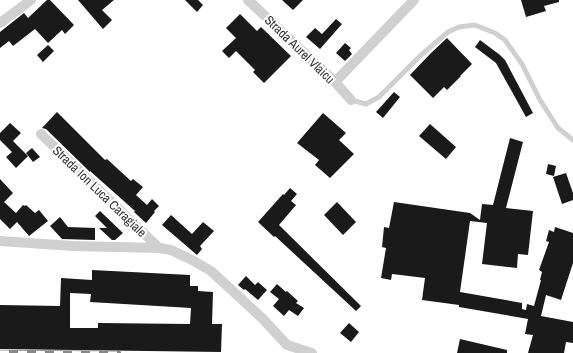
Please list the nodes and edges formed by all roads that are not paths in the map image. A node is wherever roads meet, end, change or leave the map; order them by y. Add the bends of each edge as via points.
1 (31, 0) edge
2 (248, 0) edge
3 (414, 0) edge
4 (0, 22) edge
5 (335, 82) junction
6 (351, 100) joint
7 (41, 134) dead end
8 (573, 140) edge
9 (2, 240) edge
10 (158, 248) junction
11 (312, 353) edge

1 - 4 street
2 - 5 street, Strada Aurel Vlaicu
3 - 5 street
5 - 6 street, Strada Aurel Vlaicu
6 - 8 lane via 366,104 379,98 420,56 448,32 459,27 475,25 505,40 522,64 558,128
7 - 10 street, Strada Ion Luca Caragiale
9 - 10 street, Strada Ion Luca Caragiale via 73,246
10 - 11 street, Strada Ion Luca Caragiale via 171,250 211,271 287,345

